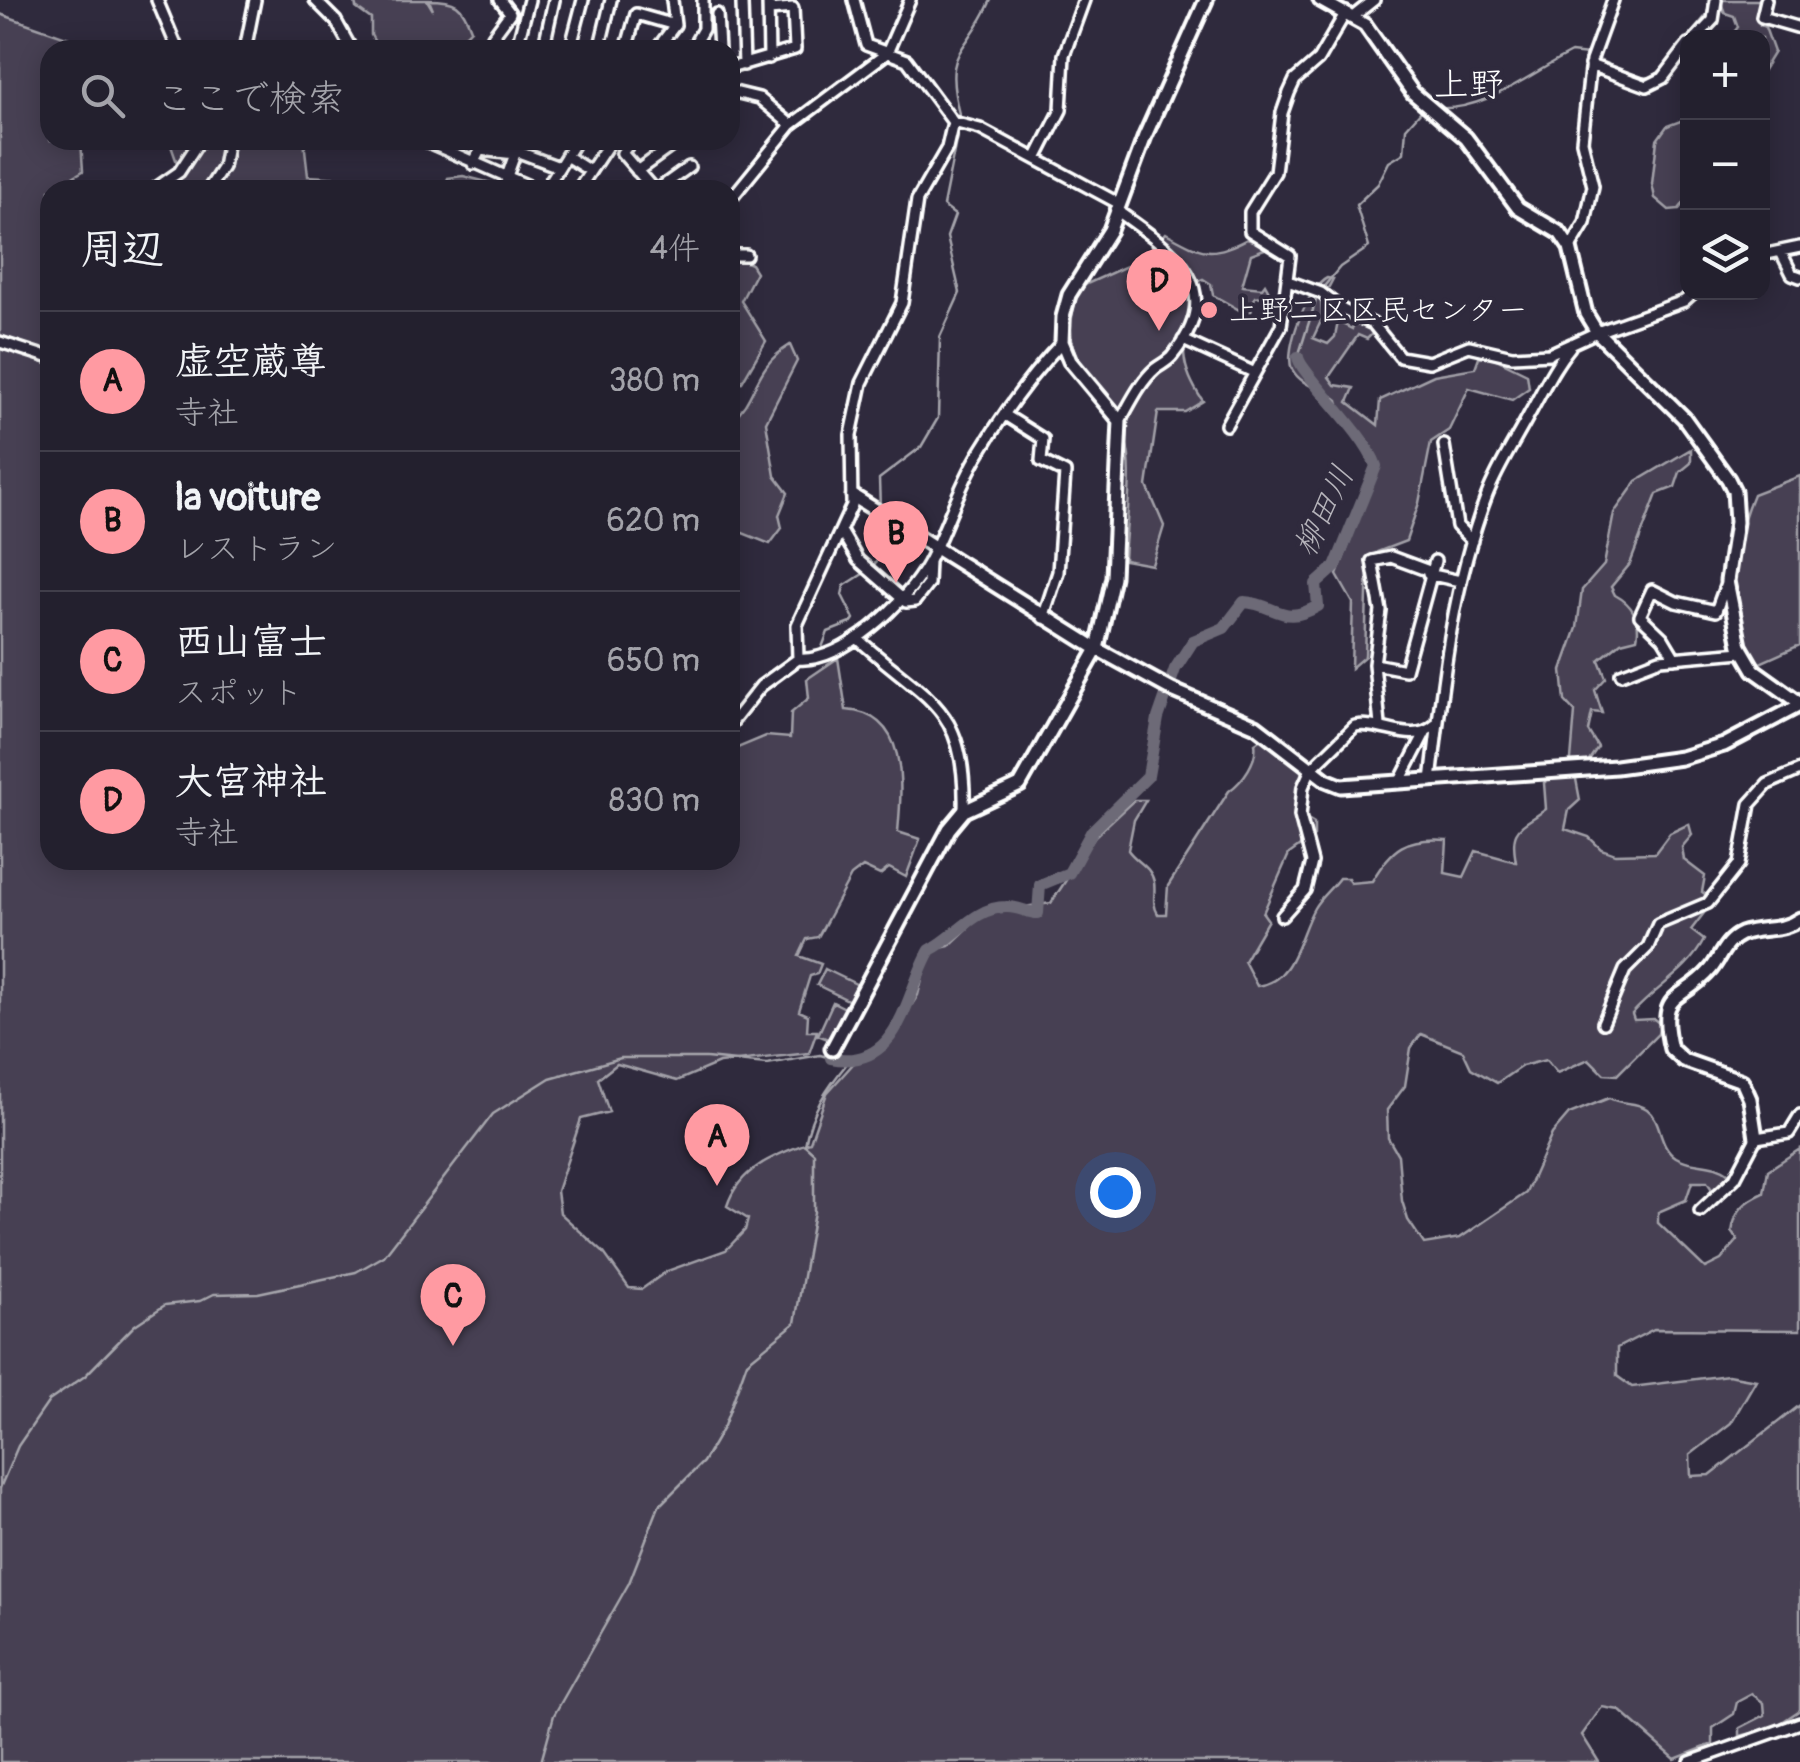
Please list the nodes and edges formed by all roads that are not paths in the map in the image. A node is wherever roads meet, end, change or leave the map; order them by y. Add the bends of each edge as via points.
1 (158, 0) edge
2 (254, 0) edge
3 (315, 0) edge
4 (500, 0) edge
5 (528, 0) edge
6 (554, 0) edge
7 (583, 0) edge
8 (611, 0) edge
9 (672, 0) edge
10 (703, 0) edge
11 (854, 0) edge
12 (910, 0) edge
13 (1084, 0) edge
14 (1206, 0) edge
15 (1320, 0) edge
16 (1374, 0) edge
17 (1614, 0) edge
18 (1716, 0) edge
19 (1766, 0) edge
20 (742, 4) dead end
21 (768, 5) edge
22 (717, 14) dead end
23 (1350, 14) junction
24 (508, 20) junction
25 (523, 24) junction
26 (675, 25) junction
27 (1800, 28) edge
28 (1703, 30) edge
29 (174, 40) edge
30 (247, 40) edge
31 (346, 40) edge
32 (493, 40) edge
33 (519, 40) edge
34 (545, 40) edge
35 (571, 40) edge
36 (601, 40) edge
37 (629, 40) edge
38 (664, 40) edge
39 (696, 40) edge
40 (718, 40) edge
41 (887, 53) junction
42 (1680, 56) edge
43 (769, 58) junction
44 (744, 65) junction
45 (1590, 65) junction
46 (740, 66) edge
47 (740, 93) edge
48 (958, 122) junction
49 (792, 125) junction
50 (194, 150) edge
51 (226, 150) edge
52 (444, 150) edge
53 (480, 150) edge
54 (516, 150) edge
55 (521, 150) edge
56 (569, 150) edge
57 (604, 150) edge
58 (624, 150) edge
59 (666, 150) edge
60 (566, 156) junction
61 (1036, 159) junction
62 (474, 164) junction
63 (689, 166) dead end
64 (559, 167) junction
65 (590, 171) junction
66 (636, 171) junction
67 (506, 179) junction
68 (168, 180) edge
69 (214, 180) edge
70 (509, 180) edge
71 (549, 180) edge
72 (584, 180) edge
73 (645, 180) edge
74 (670, 180) edge
75 (740, 188) edge
76 (1117, 206) junction
77 (1800, 247) edge
78 (1570, 248) junction
79 (1782, 254) junction
80 (740, 255) edge
81 (746, 255) dead end
82 (1770, 255) edge
83 (1800, 277) edge
84 (1288, 280) junction
85 (1686, 300) edge
86 (1597, 332) junction
87 (1183, 340) junction
88 (0, 342) edge
89 (1062, 342) junction
90 (1570, 347) junction
91 (40, 355) edge
92 (1253, 372) junction
93 (1005, 415) junction
94 (1120, 421) junction
95 (1226, 425) dead end
96 (1444, 445) dead end
97 (853, 496) junction
98 (842, 531) junction
99 (1472, 541) junction
100 (931, 556) junction
101 (1435, 560) dead end
102 (1428, 572) junction
103 (1460, 581) junction
104 (1726, 581) junction
105 (899, 599) junction
106 (1043, 618) junction
107 (857, 638) junction
108 (1097, 648) junction
109 (1742, 652) junction
110 (1675, 658) junction
111 (798, 659) junction
112 (1374, 664) junction
113 (1621, 674) dead end
114 (1800, 704) edge
115 (740, 712) edge
116 (1380, 725) junction
117 (1435, 725) junction
118 (1426, 733) junction
119 (1311, 769) junction
120 (1800, 770) edge
121 (1431, 780) junction
122 (1399, 784) junction
123 (964, 811) junction
124 (1282, 916) dead end
125 (1800, 920) edge
126 (1603, 1022) dead end
127 (832, 1049) dead end
128 (1800, 1115) edge
129 (1756, 1138) junction
130 (1700, 1212) dead end
131 (1800, 1723) edge
132 (1690, 1762) edge

1 - 29 street
2 - 30 street
3 - 31 street
4 - 24 street
5 - 25 street
6 - 34 street
7 - 35 street
8 - 36 street
9 - 26 street
10 - 39 street
11 - 41 street via 866,45
12 - 41 street
13 - 61 street via 1064,55 1061,110
14 - 76 street
15 - 23 street
16 - 23 street
17 - 45 street
18 - 28 street
19 - 27 street via 1762,16
20 - 44 street
21 - 43 street
21 - 43 street via 793,8 795,48
22 - 40 street
23 - 78 street via 1413,93 1466,138 1500,190 1560,233
23 - 84 street via 1290,92 1276,172 1250,212 1250,231 1290,256
24 - 25 street
24 - 32 street
25 - 33 street
26 - 37 street via 636,14
26 - 38 street
41 - 48 street via 912,64
41 - 49 street
42 - 45 street via 1647,86
43 - 44 street
44 - 46 street
45 - 78 street via 1582,141 1593,186 1585,223
47 - 49 street via 760,98
48 - 61 street
48 - 97 street via 912,216 902,303 862,384 850,434
49 - 75 street
50 - 68 street
51 - 69 street
52 - 62 street
53 - 62 street
54 - 67 street
55 - 64 street
56 - 60 street
57 - 65 street
58 - 66 street
59 - 66 street
60 - 64 street
60 - 65 street
61 - 76 street
62 - 67 street
63 - 74 street
64 - 71 street
65 - 72 street
66 - 73 street
67 - 70 street
76 - 87 street via 1176,255 1191,280 1198,309
76 - 89 street via 1110,230 1069,295
77 - 79 street
78 - 86 street
79 - 82 street
79 - 83 street
80 - 81 street
84 - 90 street via 1362,317 1400,356 1417,361 1468,346 1522,356
84 - 92 street via 1281,326
85 - 86 street
86 - 90 street
86 - 104 street via 1684,418 1728,479 1736,522
87 - 92 street
87 - 94 street
88 - 91 street
89 - 93 street
89 - 94 street
90 - 99 street via 1496,476
92 - 95 street
93 - 100 street via 979,453
93 - 106 street via 1044,439 1042,461 1065,473 1058,572
94 - 108 street via 1114,577
96 - 99 street via 1457,526
97 - 98 street
97 - 100 street
98 - 105 street via 858,560
98 - 111 street via 798,626
99 - 103 street
100 - 105 street
100 - 106 street
101 - 102 street
102 - 103 street
102 - 112 street via 1405,670
102 - 112 street via 1391,556 1372,561 1381,612
103 - 117 street
104 - 109 street
104 - 110 street via 1716,611 1652,590 1640,616
105 - 107 street
106 - 108 street
107 - 111 street via 818,661
107 - 123 street via 936,704 964,758
108 - 119 street via 1167,688 1256,726
108 - 123 street via 1020,785
109 - 110 street
109 - 114 street via 1754,670
110 - 113 street
111 - 115 street via 761,686
112 - 116 street
114 - 121 street via 1724,745 1681,758
116 - 118 street
116 - 119 street via 1355,726
117 - 118 street
117 - 121 street
118 - 122 street
119 - 122 street via 1351,788
119 - 124 street via 1300,816 1312,862 1305,890
120 - 126 street via 1756,795 1734,873 1708,903 1658,924 1648,947 1625,970
121 - 122 street
123 - 127 street via 924,871
125 - 129 street via 1730,941 1668,1006 1670,1049 1742,1081
128 - 129 street via 1789,1133
129 - 130 street via 1735,1178
131 - 132 street

